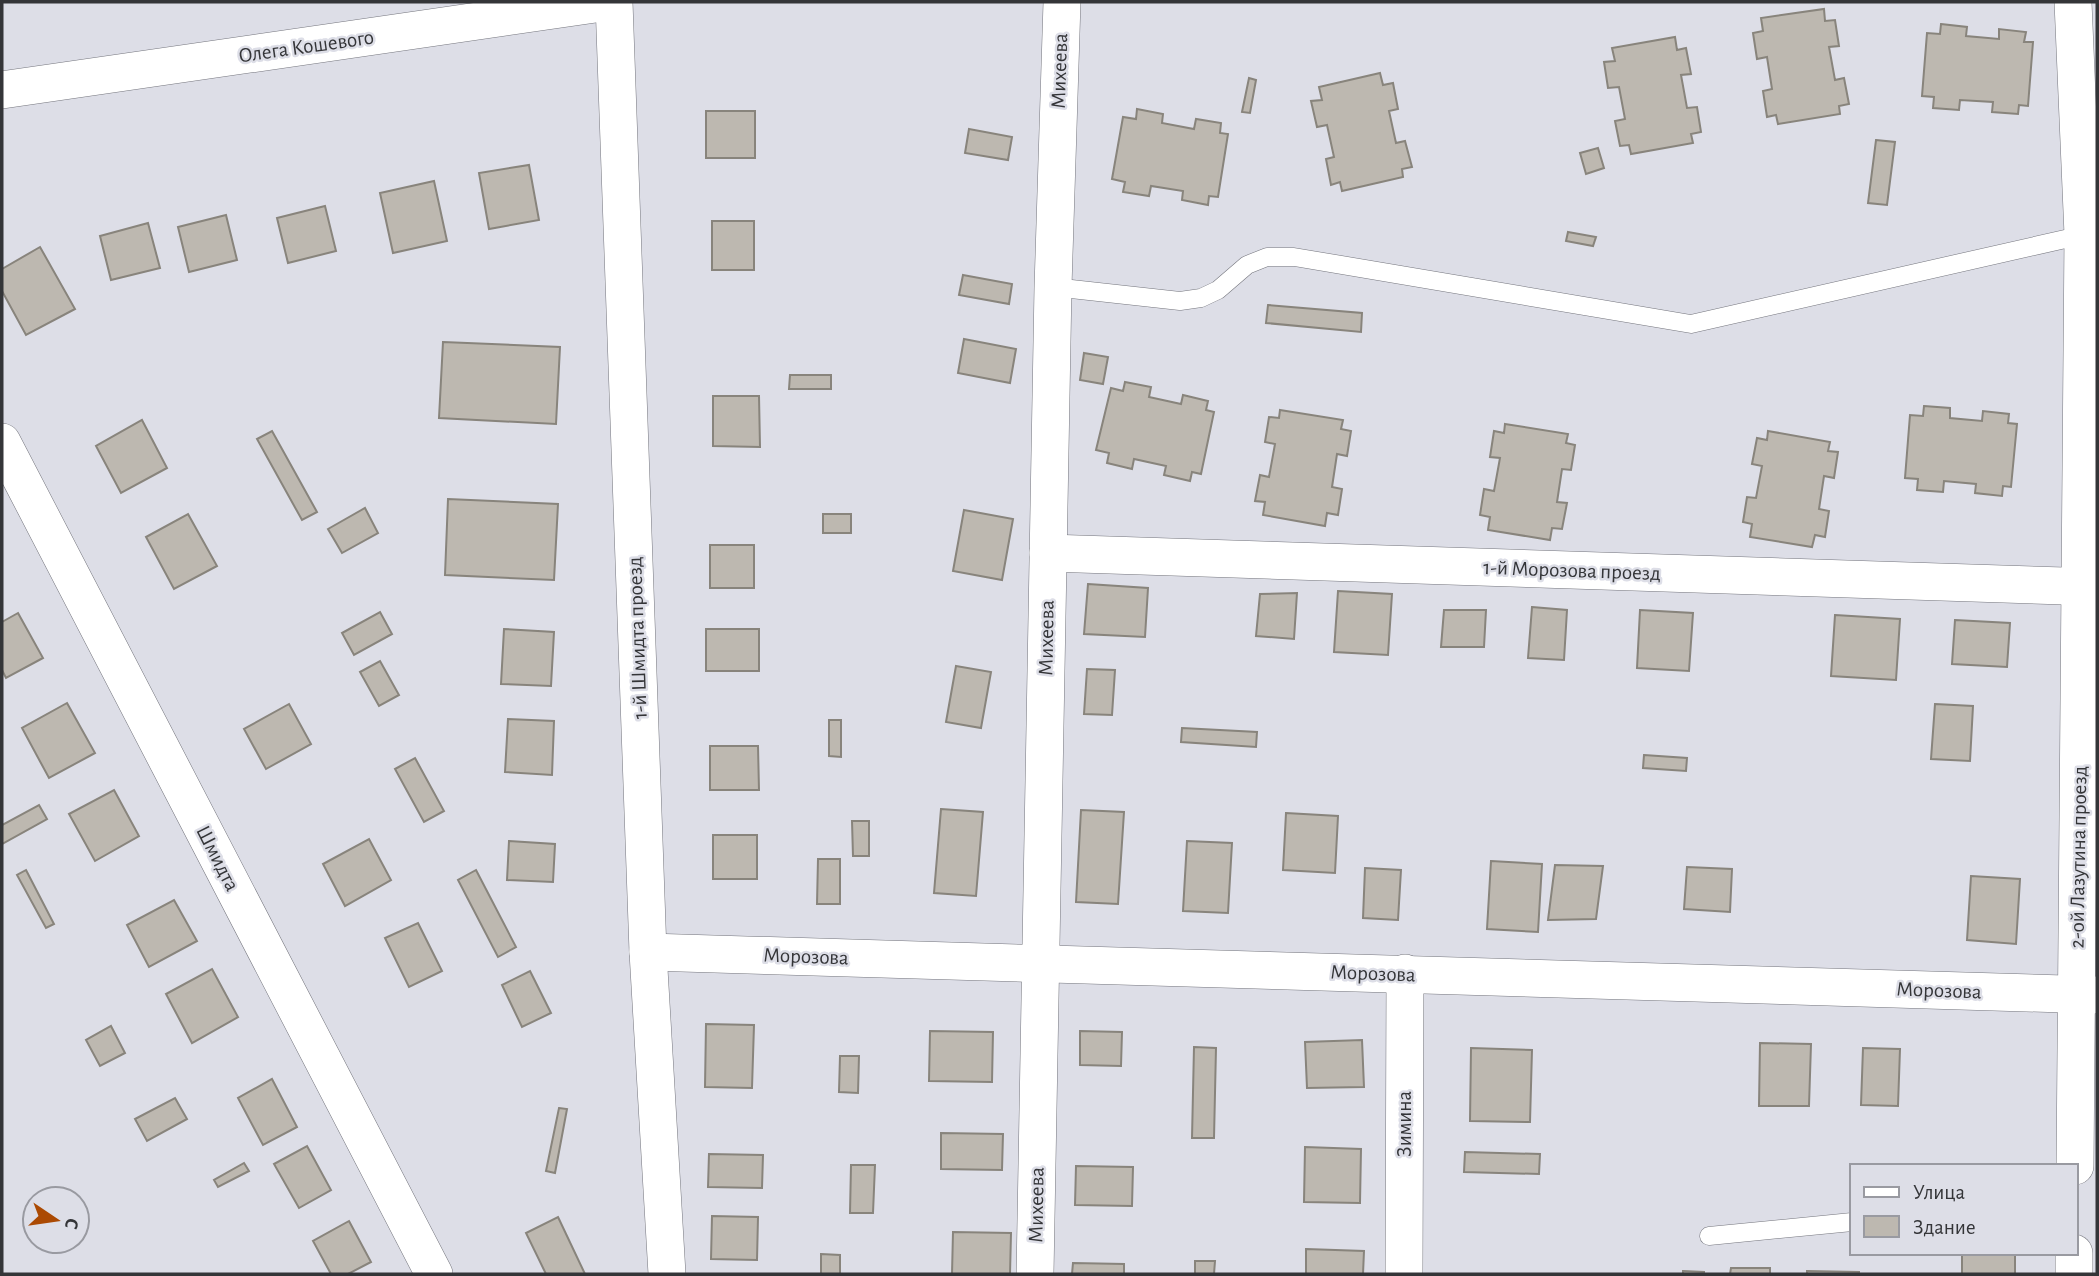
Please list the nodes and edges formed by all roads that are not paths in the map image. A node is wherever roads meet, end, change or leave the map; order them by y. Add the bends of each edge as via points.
1 (612, 2) edge
2 (1062, 2) edge
3 (2073, 2) edge
4 (2, 90) edge
5 (2083, 235) junction
6 (1053, 286) junction
7 (2, 442) edge
8 (1048, 553) junction
9 (2089, 587) edge
10 (648, 952) junction
11 (1041, 963) junction
12 (1405, 973) junction
13 (2087, 995) edge
14 (2075, 1164) edge
15 (1850, 1222) edge
16 (1709, 1236) dead end
17 (2074, 1255) edge
18 (434, 1274) edge
19 (667, 1274) edge
20 (1035, 1274) edge
21 (1404, 1274) edge
22 (2074, 1274) edge

1 - 4 street, Олега Кошевого
1 - 10 street, 1-й Шмидта проезд
2 - 6 street, Михеева
3 - 5 street, 2-ой Лазутина проезд
5 - 6 lane via 1691,324 1294,257 1268,257 1247,265 1219,290 1191,300
5 - 9 street, 2-ой Лазутина проезд
6 - 8 street, Михеева
7 - 18 street, Шмидта
8 - 9 street, 1-й Морозова проезд
8 - 11 street, Михеева
9 - 13 street, 2-ой Лазутина проезд
10 - 11 street, Морозова
10 - 19 street, 1-й Шмидта проезд
11 - 12 street, Морозова
11 - 20 street, Михеева
12 - 13 street, Морозова
12 - 21 street, Зимина
13 - 14 street, 2-ой Лазутина проезд
15 - 16 lane
17 - 22 street

